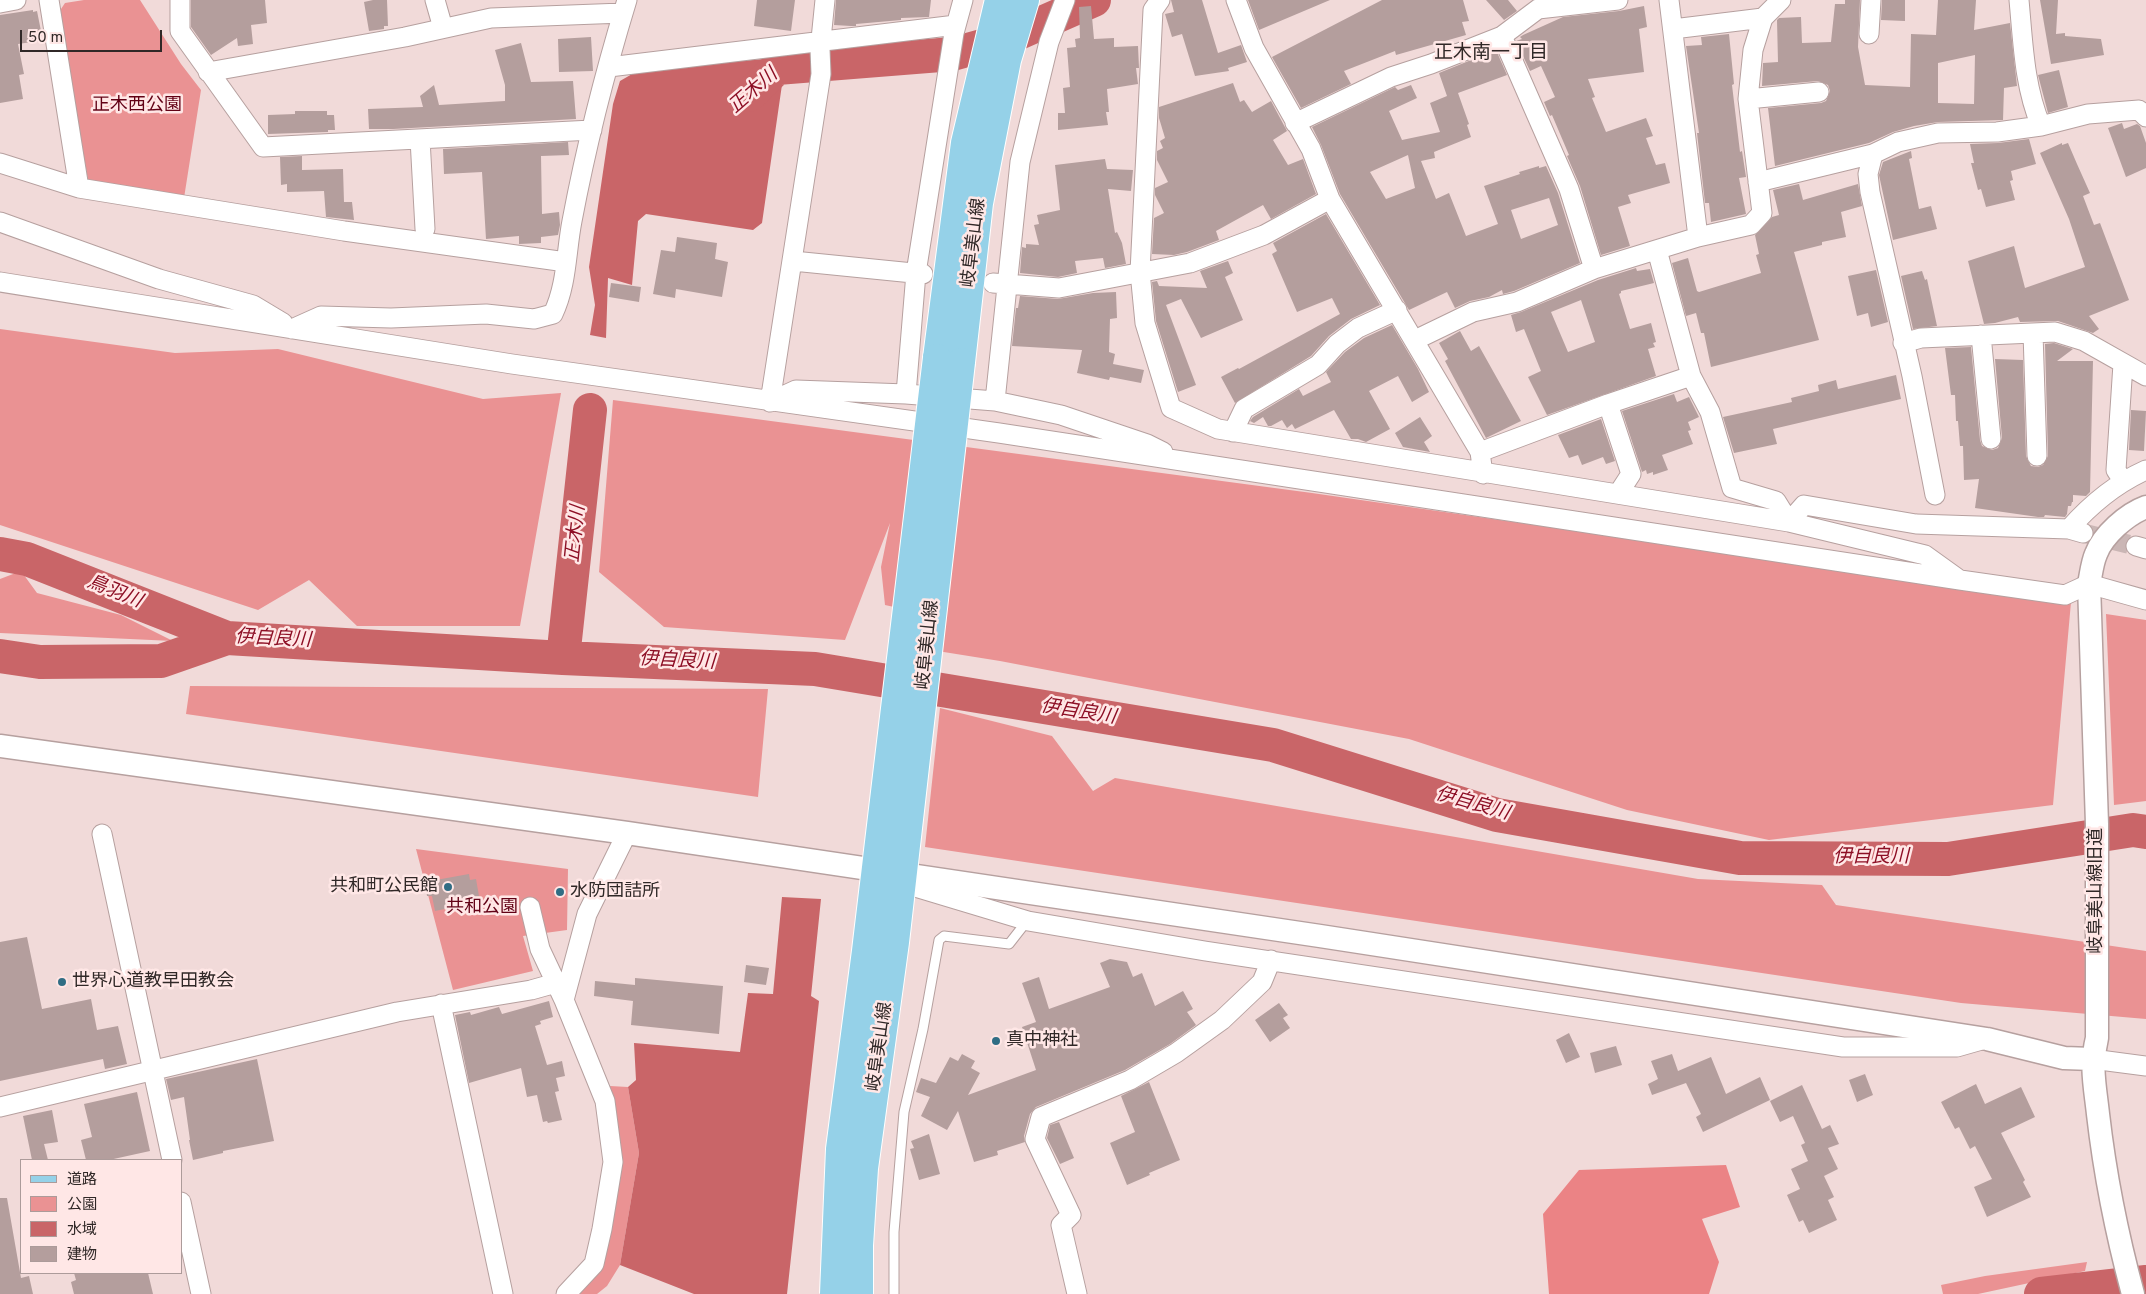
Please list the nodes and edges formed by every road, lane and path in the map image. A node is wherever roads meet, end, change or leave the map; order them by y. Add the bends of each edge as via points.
1 (16, 0) edge
2 (49, 0) edge
3 (180, 0) edge
4 (435, 0) edge
5 (825, 0) edge
6 (962, 0) edge
7 (999, 0) edge
8 (1025, 0) edge
9 (1065, 0) edge
10 (1160, 0) edge
11 (1236, 0) edge
12 (1618, 0) edge
13 (1669, 0) edge
14 (1781, 0) edge
15 (1871, 0) edge
16 (2019, 0) edge
17 (0, 3) edge
18 (1534, 5) edge
19 (625, 6) edge
20 (1763, 18) junction
21 (443, 28) junction
22 (955, 29) junction
23 (1673, 29) junction
24 (1869, 34) dead end
25 (1502, 36) junction
26 (820, 45) junction
27 (609, 67) junction
28 (208, 72) junction
29 (1819, 92) dead end
30 (1748, 99) junction
31 (2146, 117) edge
32 (1295, 123) junction
33 (2041, 126) junction
34 (592, 130) junction
35 (420, 139) junction
36 (1873, 154) junction
37 (0, 163) edge
38 (1758, 182) junction
39 (79, 188) junction
40 (1330, 199) junction
41 (0, 222) edge
42 (425, 229) dead end
43 (1698, 238) junction
44 (1657, 250) junction
45 (793, 260) junction
46 (566, 262) junction
47 (1594, 269) junction
48 (1140, 272) junction
49 (920, 273) junction
50 (0, 282) edge
51 (1000, 284) junction
52 (1397, 310) junction
53 (292, 329) junction
54 (2033, 332) junction
55 (1981, 335) junction
56 (1415, 340) junction
57 (1903, 343) junction
58 (949, 360) junction
59 (2123, 364) junction
60 (1691, 376) junction
61 (2146, 376) edge
62 (906, 394) junction
63 (995, 401) junction
64 (770, 402) junction
65 (1608, 404) junction
66 (1232, 432) junction
67 (1992, 439) dead end
68 (1480, 452) junction
69 (2037, 456) dead end
70 (1181, 461) junction
71 (2146, 470) edge
72 (1483, 474) junction
73 (2123, 481) junction
74 (1618, 494) junction
75 (1935, 495) dead end
76 (2146, 507) edge
77 (1789, 522) junction
78 (1960, 580) junction
79 (2089, 584) junction
80 (2146, 600) edge
81 (0, 746) edge
82 (627, 833) junction
83 (102, 834) dead end
84 (915, 887) dead end
85 (530, 907) dead end
86 (1028, 921) junction
87 (1270, 960) junction
88 (556, 983) junction
89 (564, 1000) junction
90 (441, 1004) junction
91 (1987, 1038) junction
92 (2094, 1048) junction
93 (2146, 1066) edge
94 (154, 1072) junction
95 (0, 1107) edge
96 (172, 1159) edge
97 (182, 1207) edge
98 (200, 1294) edge
99 (502, 1294) edge
100 (566, 1294) edge
101 (834, 1294) edge
102 (859, 1294) edge
103 (894, 1294) edge
104 (1077, 1294) edge
105 (2133, 1294) edge

1 - 17 street
2 - 39 street
3 - 28 street via 180,31
4 - 21 street
5 - 26 street
6 - 22 street
7 - 58 main road, 岐阜美山線 via 965,143
8 - 58 main road, 岐阜美山線 via 1007,60
9 - 51 street via 1049,42 1020,162
10 - 48 street via 1153,10
11 - 32 street via 1254,48
12 - 18 street
13 - 23 street
14 - 20 street
15 - 24 street
16 - 33 street via 2026,71
18 - 25 street
19 - 21 street via 491,18
19 - 27 street
20 - 23 street
20 - 30 street via 1753,50
21 - 28 street
22 - 26 street
22 - 49 street
23 - 43 street
25 - 32 street via 1391,77
25 - 47 street via 1570,189
26 - 27 street
26 - 45 street via 821,74
27 - 34 street
28 - 35 street via 263,147
29 - 30 street
30 - 38 street
31 - 33 street via 2139,110 2088,114
32 - 40 street via 1311,149
33 - 36 street via 1997,132 1938,134 1898,142
34 - 35 street
34 - 46 street via 571,222
35 - 42 street
36 - 38 street
36 - 57 street via 1868,174 1870,192
37 - 39 street
38 - 43 street via 1762,213 1751,225
39 - 46 street via 344,231
40 - 48 street via 1264,235 1190,263
40 - 52 street
41 - 53 street via 158,279 252,305
43 - 44 street
44 - 47 street
44 - 60 street
45 - 49 street
45 - 64 street
46 - 53 street via 561,298 553,314 534,319 486,314 391,318 321,316
47 - 56 street via 1517,302 1473,312
48 - 51 street via 1059,288
48 - 66 street via 1145,322 1171,408
49 - 62 street
50 - 53 street
51 - 63 street
52 - 56 street
52 - 66 street via 1358,328 1337,344 1318,365 1244,409
53 - 64 street
54 - 55 street
54 - 59 street via 2069,335
54 - 69 street
55 - 57 street via 1921,338
55 - 67 street
56 - 68 street
57 - 75 street
58 - 101 main road, 岐阜美山線, bridge via 840,1149
58 - 102 main road, 岐阜美山線, bridge via 895,942 864,1168
59 - 61 street
59 - 73 street via 2116,470
60 - 65 street
60 - 77 street via 1710,412 1732,488 1776,501
62 - 63 street
62 - 64 street via 796,390
63 - 70 street via 1070,418 1148,444
64 - 70 street
65 - 68 street
65 - 74 street via 1631,474
66 - 72 street
68 - 72 street
70 - 78 street
71 - 73 street
72 - 74 street
73 - 77 street via 2087,509 2076,531 1916,524 1804,505
74 - 77 street
76 - 79 street, 岐阜美山線旧道 via 2116,526 2096,553
77 - 78 street via 1925,555
78 - 79 street via 2065,595
79 - 80 street
79 - 92 street, 岐阜美山線旧道 via 2097,824
81 - 82 street
82 - 89 street via 587,914
82 - 91 street
83 - 94 street
84 - 86 street
85 - 88 street via 540,949
86 - 87 street
86 - 103 lane via 1009,944 944,936 939,940 904,1112 894,1232
87 - 91 street via 1842,1047 1956,1047
87 - 104 street via 1262,982 1222,1020 1176,1053 1130,1080 1041,1117 1035,1139 1071,1215 1062,1225
88 - 89 street
88 - 90 street
89 - 100 street via 605,1102 613,1162 594,1264
90 - 94 street
90 - 99 street
91 - 92 street via 2064,1058
92 - 93 street
92 - 105 street, 岐阜美山線旧道 via 2102,1148 2118,1238
94 - 95 street
94 - 96 street
97 - 98 street

